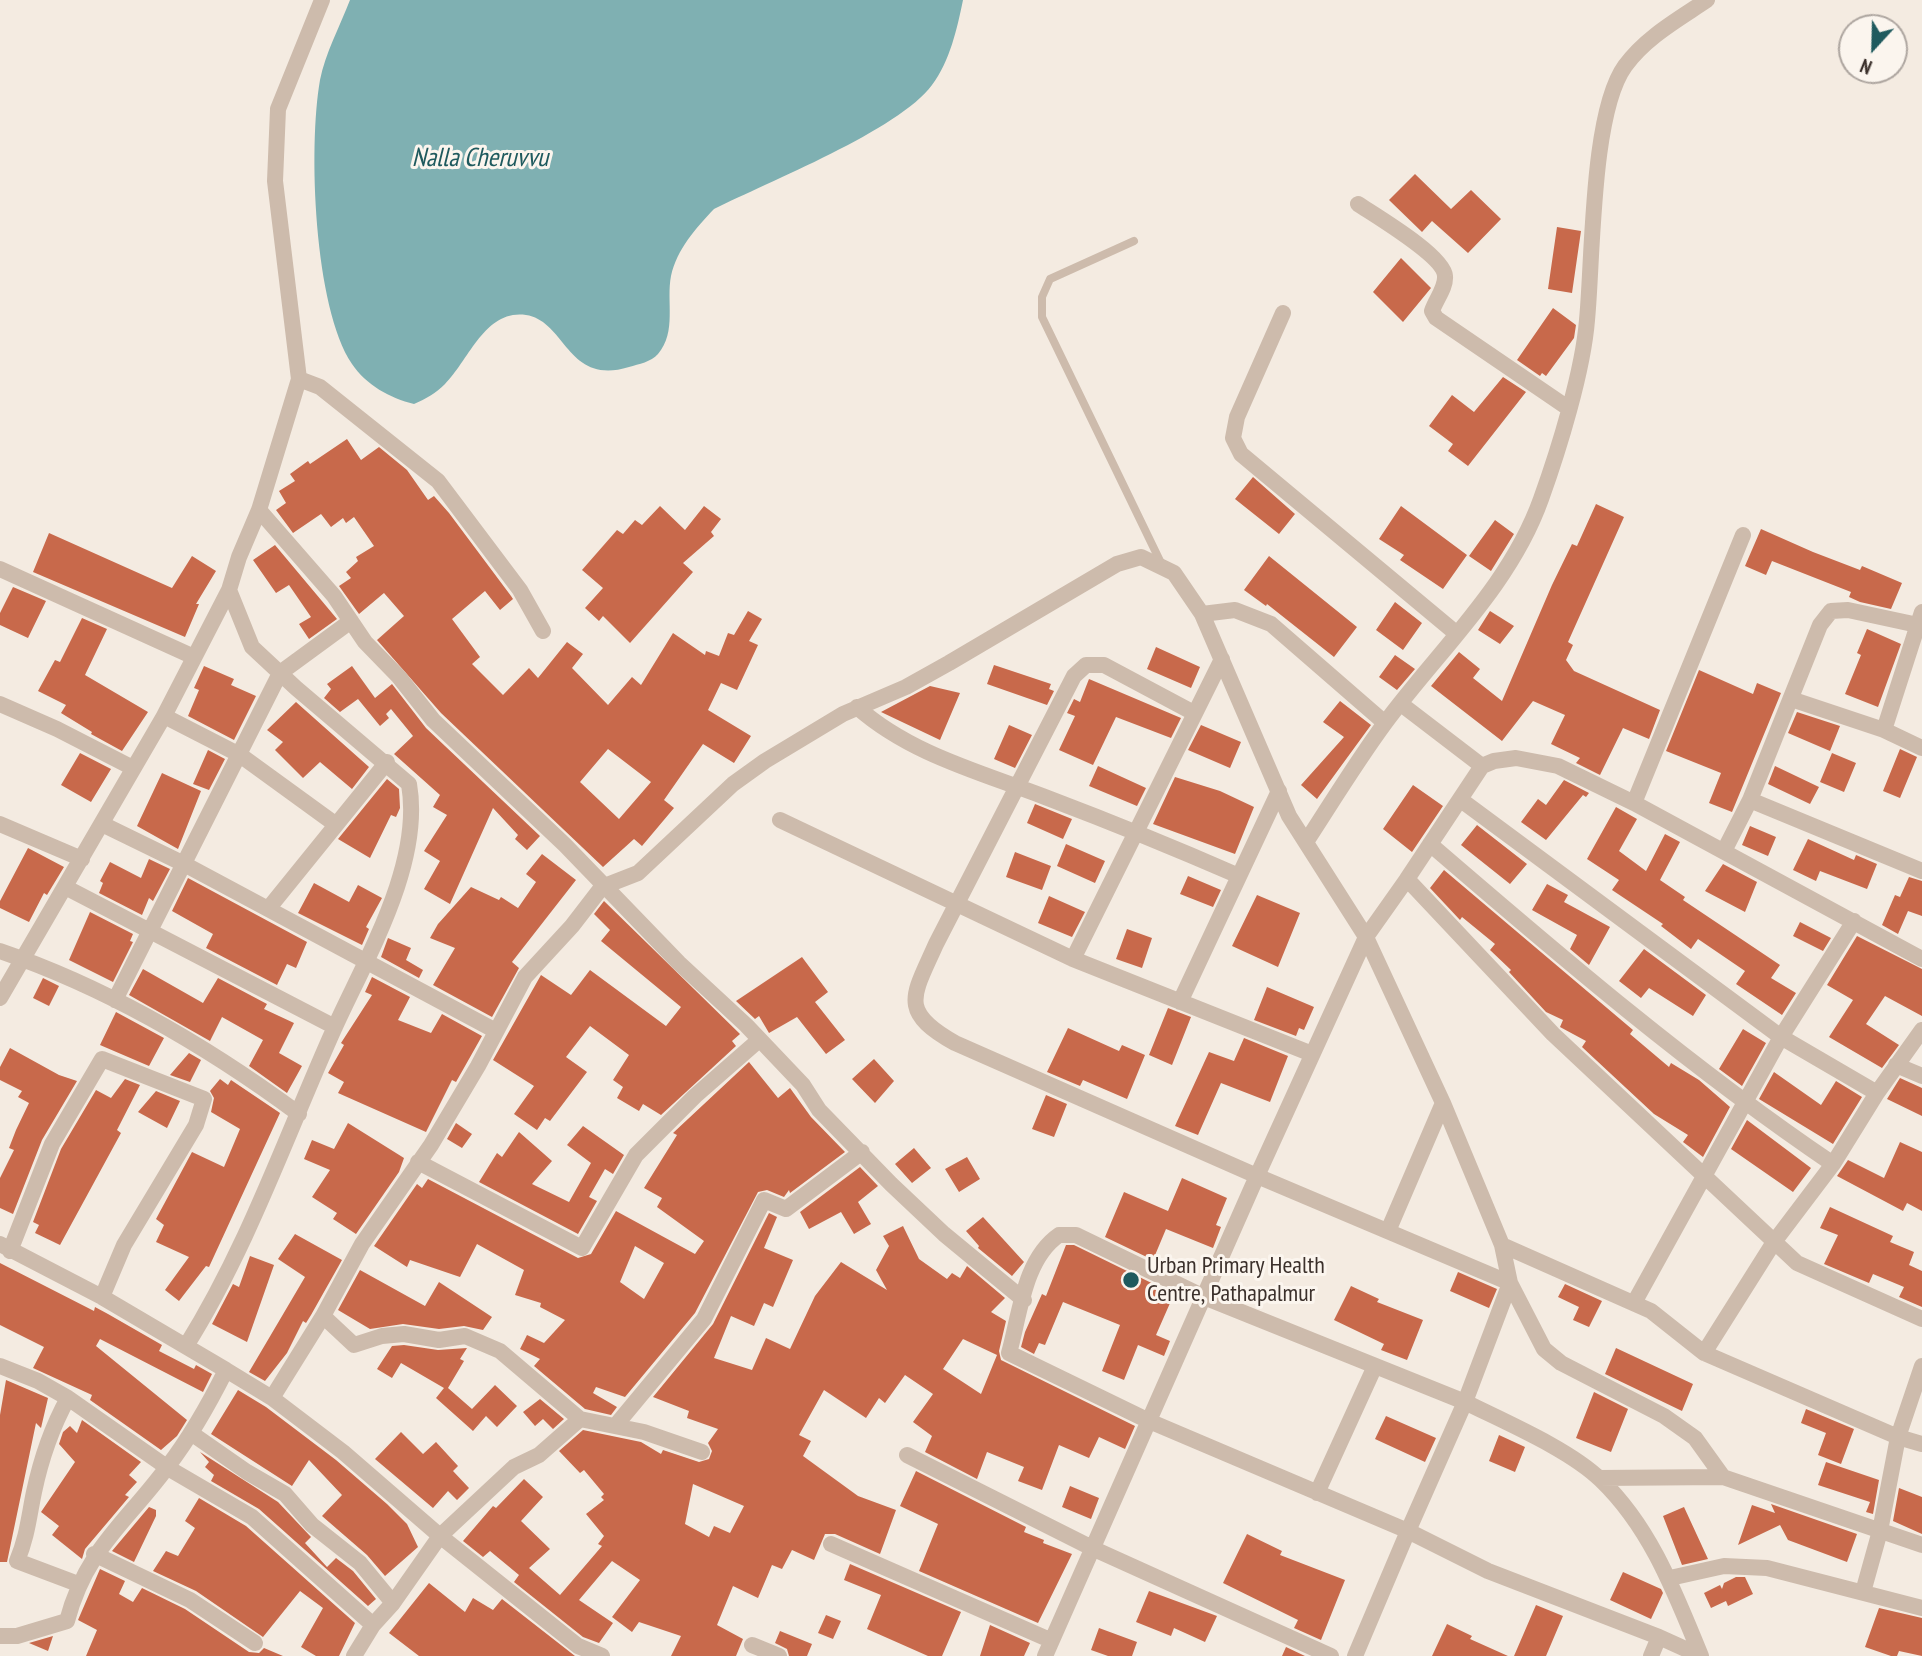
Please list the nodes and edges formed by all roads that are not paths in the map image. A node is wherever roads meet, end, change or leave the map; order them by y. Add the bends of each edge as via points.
1 (322, 0) edge
2 (1707, 0) edge
3 (1358, 204) dead end
4 (1134, 242) dead end
5 (1283, 313) dead end
6 (299, 379) junction
7 (1567, 408) junction
8 (259, 510) junction
9 (1743, 534) dead end
10 (1163, 568) junction
11 (0, 569) edge
12 (229, 590) junction
13 (1202, 614) junction
14 (351, 621) junction
15 (1921, 621) edge
16 (543, 631) dead end
17 (1457, 634) junction
18 (194, 657) junction
19 (1222, 659) junction
20 (280, 673) junction
21 (1791, 699) junction
22 (0, 704) edge
23 (1401, 704) junction
24 (857, 707) junction
25 (1194, 713) junction
26 (164, 716) junction
27 (1385, 723) junction
28 (1884, 730) junction
29 (1922, 748) edge
30 (240, 755) junction
31 (387, 762) junction
32 (1482, 766) junction
33 (133, 768) junction
34 (1018, 786) junction
35 (1279, 791) junction
36 (1461, 800) junction
37 (1750, 800) junction
38 (1634, 803) junction
39 (780, 820) dead end
40 (0, 824) edge
41 (102, 824) junction
42 (335, 824) junction
43 (1136, 831) junction
44 (1306, 842) junction
45 (1430, 844) junction
46 (1724, 851) junction
47 (82, 859) junction
48 (184, 864) junction
49 (1922, 871) edge
50 (1239, 876) junction
51 (1407, 879) junction
52 (65, 887) junction
53 (602, 887) junction
54 (956, 906) junction
55 (268, 909) junction
56 (1854, 921) junction
57 (149, 933) junction
58 (1366, 937) junction
59 (0, 951) edge
60 (22, 958) junction
61 (1073, 959) junction
62 (1922, 959) edge
63 (366, 961) junction
64 (0, 998) edge
65 (115, 1000) junction
66 (1181, 1002) junction
67 (335, 1027) junction
68 (1922, 1030) edge
69 (496, 1031) junction
70 (1781, 1037) junction
71 (759, 1040) junction
72 (1312, 1055) junction
73 (1896, 1065) junction
74 (1922, 1076) edge
75 (1877, 1093) junction
76 (1443, 1102) junction
77 (1744, 1104) junction
78 (299, 1114) junction
79 (862, 1152) junction
80 (418, 1162) junction
81 (1833, 1164) junction
82 (1258, 1176) junction
83 (1705, 1176) junction
84 (1388, 1231) junction
85 (1774, 1242) junction
86 (1502, 1245) junction
87 (5, 1248) edge
88 (1510, 1283) junction
89 (103, 1297) junction
90 (1204, 1297) junction
91 (1024, 1300) junction
92 (1634, 1303) junction
93 (323, 1316) junction
94 (1922, 1319) edge
95 (186, 1346) junction
96 (1704, 1353) junction
97 (0, 1366) edge
98 (1375, 1366) junction
99 (1922, 1366) edge
100 (226, 1370) junction
101 (68, 1398) junction
102 (272, 1398) junction
103 (1465, 1402) junction
104 (580, 1419) junction
105 (1149, 1421) junction
106 (617, 1425) junction
107 (191, 1433) junction
108 (1898, 1437) junction
109 (1922, 1444) edge
110 (702, 1452) dead end
111 (906, 1455) dead end
112 (168, 1468) junction
113 (1723, 1477) junction
114 (1600, 1478) junction
115 (1317, 1493) junction
116 (1408, 1531) junction
117 (1880, 1531) junction
118 (440, 1536) junction
119 (831, 1544) dead end
120 (1922, 1545) edge
121 (1094, 1549) junction
122 (94, 1554) junction
123 (1670, 1578) junction
124 (78, 1584) junction
125 (1863, 1592) junction
126 (393, 1603) junction
127 (1922, 1608) edge
128 (373, 1625) junction
129 (0, 1636) edge
130 (1659, 1637) junction
131 (1050, 1640) junction
132 (255, 1643) dead end
133 (752, 1645) dead end
134 (354, 1656) edge
135 (603, 1656) edge
136 (779, 1656) edge
137 (1045, 1656) edge
138 (1331, 1656) edge
139 (1355, 1656) edge
140 (1651, 1656) edge
141 (1701, 1656) edge

1 - 6 street via 278,109 275,181
2 - 7 street via 1657,34 1625,66 1608,103 1592,226 1587,322
3 - 7 street via 1436,259 1445,272 1445,285 1432,311 1436,318
4 - 10 lane via 1051,279 1042,296 1042,317
5 - 17 street via 1237,417 1233,438 1241,454
6 - 8 street
6 - 16 street via 320,387 438,481 520,590
7 - 17 street via 1541,499 1517,551
8 - 12 street
8 - 14 street
9 - 38 street
10 - 13 street via 1174,573
10 - 24 street via 1141,557 1117,564 906,687
11 - 18 street
12 - 18 street
12 - 20 street via 252,647
13 - 19 street
13 - 27 street via 1235,610 1271,624
14 - 20 street
14 - 53 street via 433,720 565,845
15 - 21 street via 1831,611 1820,625
15 - 28 street
17 - 23 street
18 - 26 street
19 - 25 street
19 - 35 street
20 - 30 street
20 - 31 street
21 - 28 street
21 - 37 street
22 - 33 street
23 - 27 street
23 - 32 street
24 - 34 street via 881,728 908,742
24 - 53 street via 733,784 638,873
25 - 34 street via 1104,665 1086,665 1074,676
25 - 43 street
26 - 30 street
26 - 33 street
27 - 44 street
28 - 29 street
30 - 42 street
30 - 48 street
31 - 42 street
31 - 63 street via 409,784 413,806 399,880
32 - 36 street
32 - 38 street via 1516,758 1558,766
33 - 41 street
34 - 43 street
34 - 54 street
35 - 44 street
35 - 50 street
36 - 45 street
36 - 70 street
37 - 46 street
37 - 49 street
38 - 46 street
39 - 54 street
40 - 47 street
41 - 47 street
41 - 48 street
42 - 55 street
43 - 50 street
43 - 61 street
44 - 58 street
45 - 51 street
45 - 77 street
46 - 56 street
47 - 52 street
48 - 55 street
48 - 57 street
50 - 66 street
51 - 58 street
51 - 83 street via 1553,1034
52 - 57 street
52 - 60 street
53 - 69 street via 524,977
53 - 71 street
54 - 61 street
54 - 82 street via 916,989 916,1012 928,1027
55 - 63 street
56 - 62 street
56 - 70 street
57 - 65 street
57 - 67 street
58 - 72 street
58 - 76 street
59 - 60 street
60 - 64 street
60 - 65 street
61 - 66 street
63 - 67 street
63 - 69 street
65 - 78 street via 179,1033
66 - 72 street
67 - 78 street
68 - 73 street
69 - 80 street
70 - 75 street
70 - 77 street
71 - 79 street
71 - 80 street via 636,1156 582,1248
72 - 82 street
73 - 74 street
73 - 75 street
75 - 81 street
76 - 84 street
76 - 86 street
77 - 81 street
77 - 83 street
78 - 95 street via 216,1298
79 - 91 street via 944,1234
79 - 106 street via 786,1209 764,1200 704,1319
80 - 93 street via 362,1244
81 - 85 street
82 - 84 street
82 - 90 street
83 - 85 street
83 - 92 street
84 - 88 street
85 - 94 street via 1797,1264
85 - 96 street
86 - 88 street
86 - 92 street
87 - 89 street
87 - 89 street via 52,1144 102,1059 204,1098 196,1125 124,1245
88 - 103 street
88 - 113 street via 1544,1349 1695,1438
89 - 95 street
90 - 91 street via 1076,1235 1059,1235 1044,1245 1034,1263
90 - 98 street
90 - 105 street
91 - 105 street via 1009,1353
92 - 96 street
93 - 102 street
93 - 104 street via 354,1345 404,1334 439,1340 465,1336 500,1351
95 - 100 street
96 - 108 street
97 - 101 street
98 - 103 street
98 - 115 street
99 - 108 street
100 - 102 street
100 - 107 street
101 - 112 street
101 - 124 street via 52,1431 35,1489 28,1535 17,1561
102 - 118 street
103 - 114 street via 1540,1440
103 - 116 street
104 - 106 street
104 - 118 street via 539,1455 514,1467
105 - 115 street
105 - 121 street
106 - 110 street
107 - 112 street
107 - 126 street via 285,1494 312,1525 360,1563
108 - 109 street
108 - 117 street
111 - 121 street
112 - 122 street
112 - 128 street via 252,1517
113 - 114 street
113 - 117 street
114 - 123 street via 1639,1525
115 - 116 street
116 - 130 street via 1488,1571
116 - 139 street
117 - 120 street
117 - 125 street
118 - 126 street
118 - 135 street via 578,1646
119 - 131 street
121 - 131 street
121 - 138 street
122 - 124 street
122 - 132 street via 190,1600
123 - 125 street via 1724,1566 1768,1568
123 - 141 street
124 - 129 street via 67,1621 17,1636
125 - 127 street
126 - 128 street
128 - 134 street
130 - 140 street
130 - 141 street
131 - 137 street
133 - 136 street

